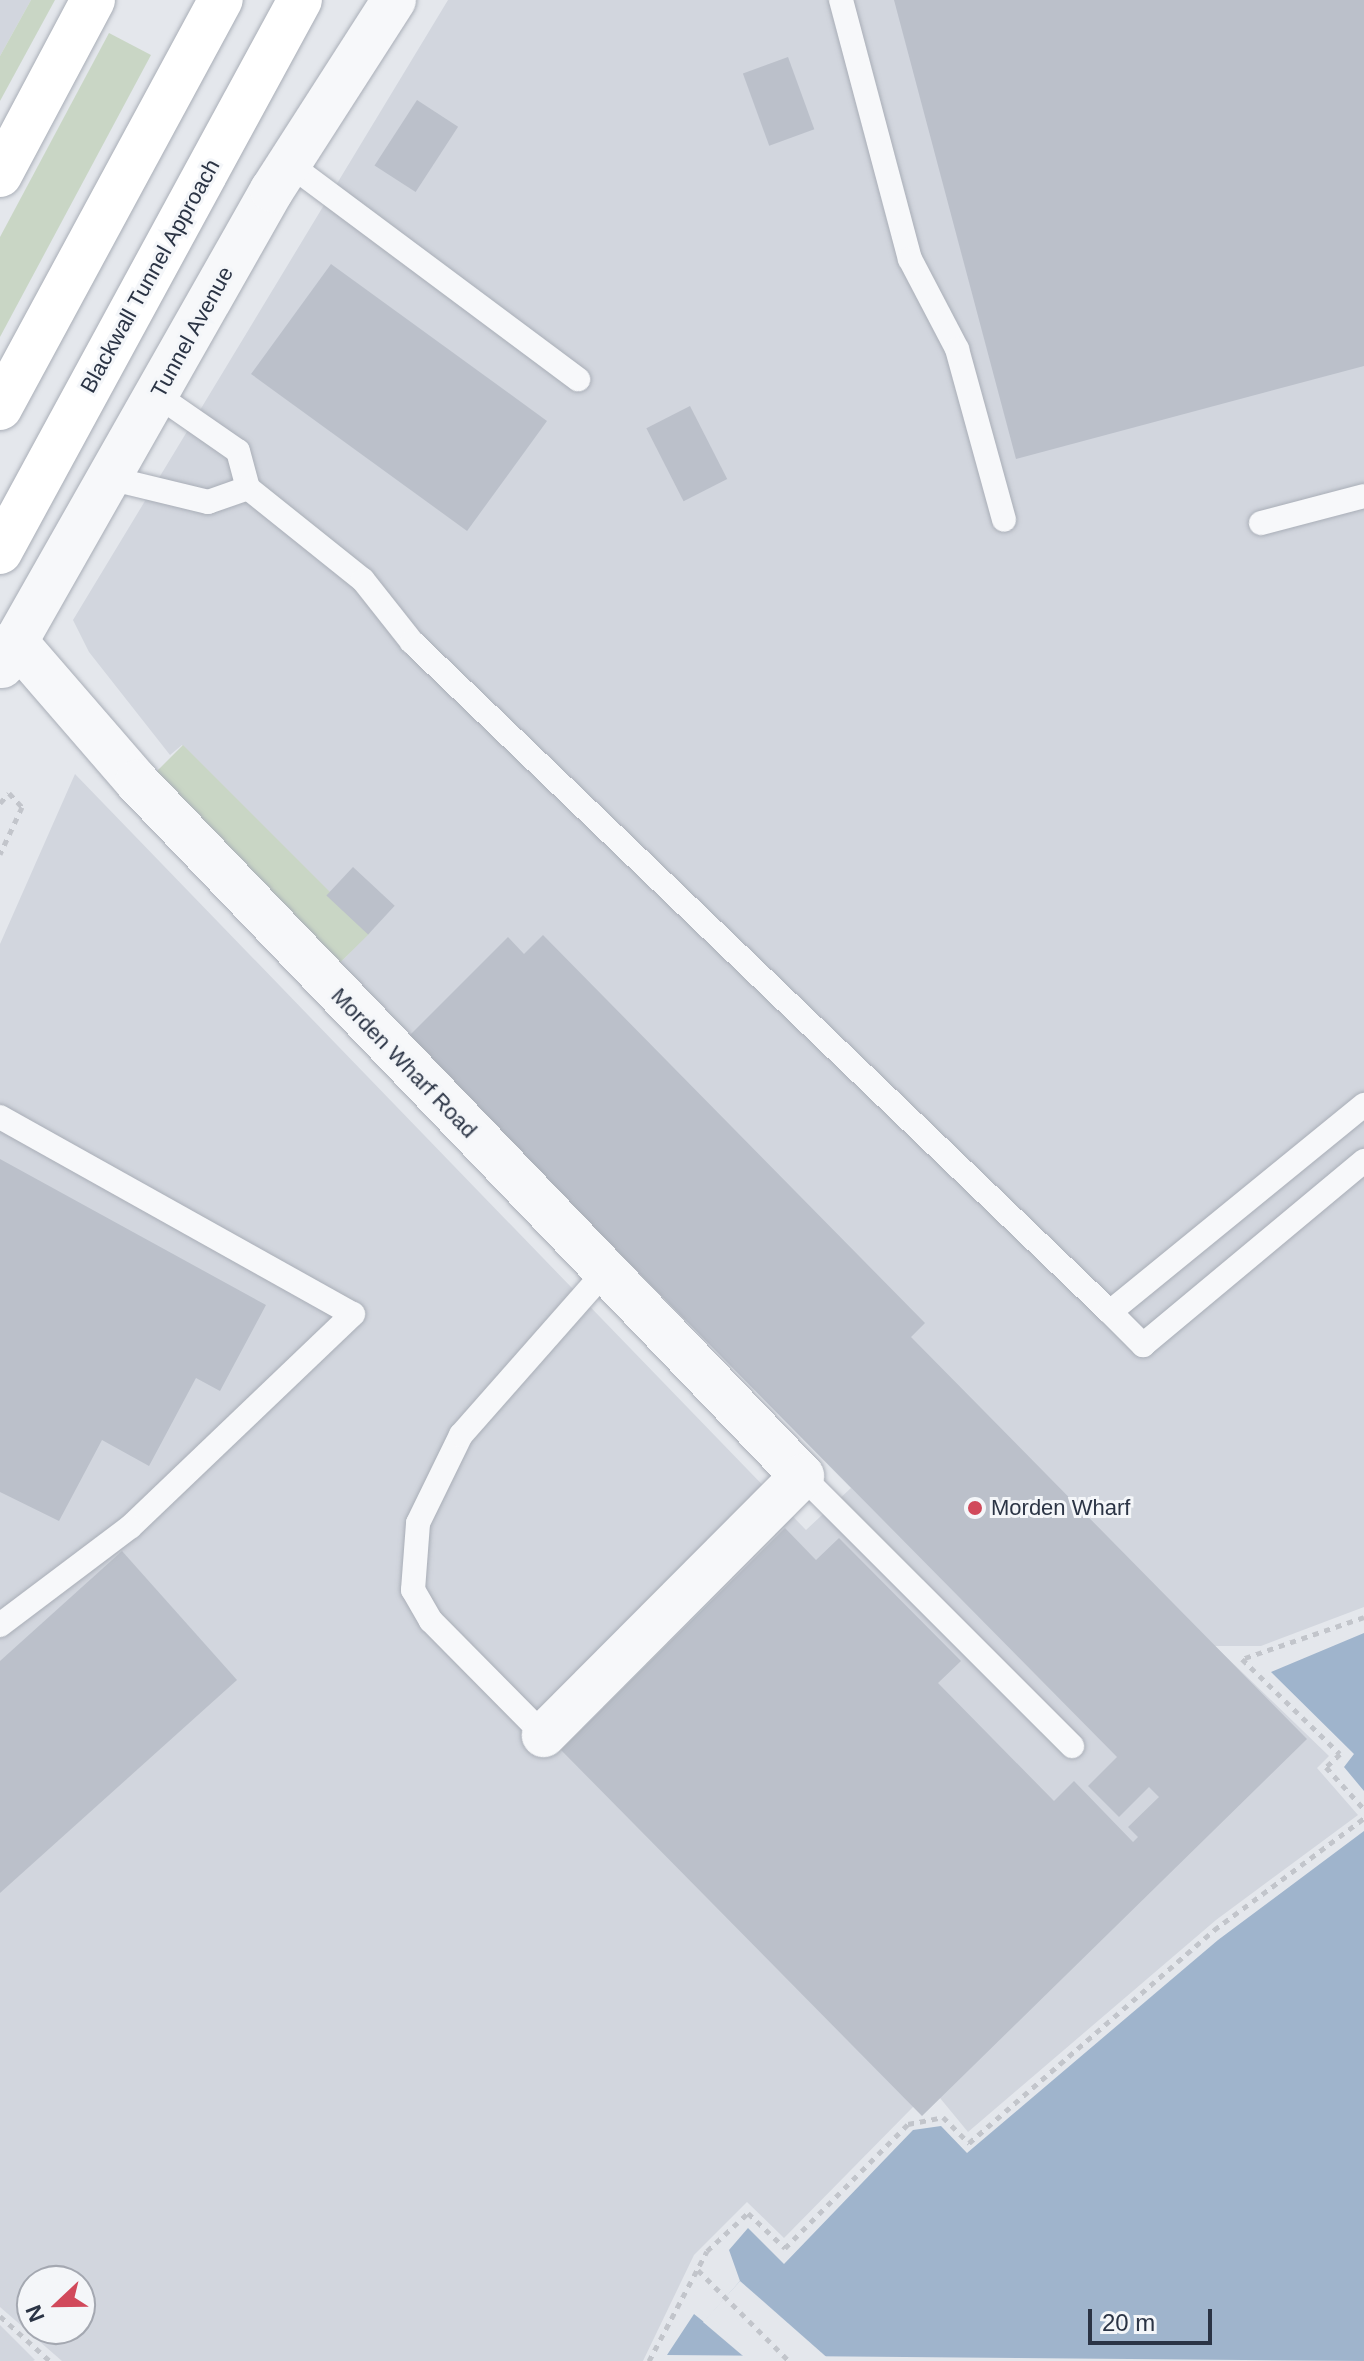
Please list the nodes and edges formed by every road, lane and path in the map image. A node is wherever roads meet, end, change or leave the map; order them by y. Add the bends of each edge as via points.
1 (93, 0) edge
2 (221, 0) edge
3 (300, 0) edge
4 (317, 0) edge
5 (394, 0) edge
6 (841, 0) edge
7 (225, 140) junction
8 (288, 163) junction
9 (0, 175) edge
10 (578, 379) dead end
11 (157, 395) junction
12 (0, 408) edge
13 (109, 478) junction
14 (248, 488) junction
15 (1364, 496) edge
16 (1004, 520) dead end
17 (1261, 523) dead end
18 (0, 552) edge
19 (8, 655) edge
20 (0, 804) edge
21 (0, 852) edge
22 (1364, 1105) edge
23 (0, 1117) edge
24 (1364, 1161) edge
25 (604, 1273) junction
26 (1110, 1312) junction
27 (802, 1476) junction
28 (1364, 1617) edge
29 (0, 1625) edge
30 (544, 1735) joint
31 (1072, 1746) dead end
32 (1364, 1809) edge
33 (1364, 1818) edge
34 (698, 2270) junction
35 (0, 2316) edge
36 (48, 2360) edge
37 (649, 2361) edge
38 (789, 2361) edge

1 - 9 highway
2 - 12 highway
3 - 7 highway, Blackwall Tunnel Approach
4 - 7 highway
5 - 8 street, Tunnel Avenue
6 - 16 lane via 910,259 957,349
7 - 18 highway, Blackwall Tunnel Approach
8 - 10 lane
8 - 11 street, Tunnel Avenue
11 - 13 street, Tunnel Avenue
11 - 14 lane via 238,451
13 - 14 lane via 208,502
13 - 19 street, Tunnel Avenue
14 - 26 lane via 363,580 412,642
15 - 17 lane
19 - 25 street, Morden Wharf Road via 137,782
20 - 21 path via 11,796 19,808
22 - 26 lane
23 - 29 lane via 353,1314 130,1527
24 - 26 lane via 1143,1345
25 - 27 street, Morden Wharf Road
25 - 30 lane via 461,1435 418,1523 413,1590 431,1621
27 - 30 street via 740,1555 594,1700
27 - 31 lane
28 - 32 path via 1242,1659 1340,1754 1326,1767
33 - 34 path via 1214,1930 969,2143 943,2117 908,2124 785,2248 748,2213 707,2251
34 - 37 path
34 - 38 path
35 - 36 path

